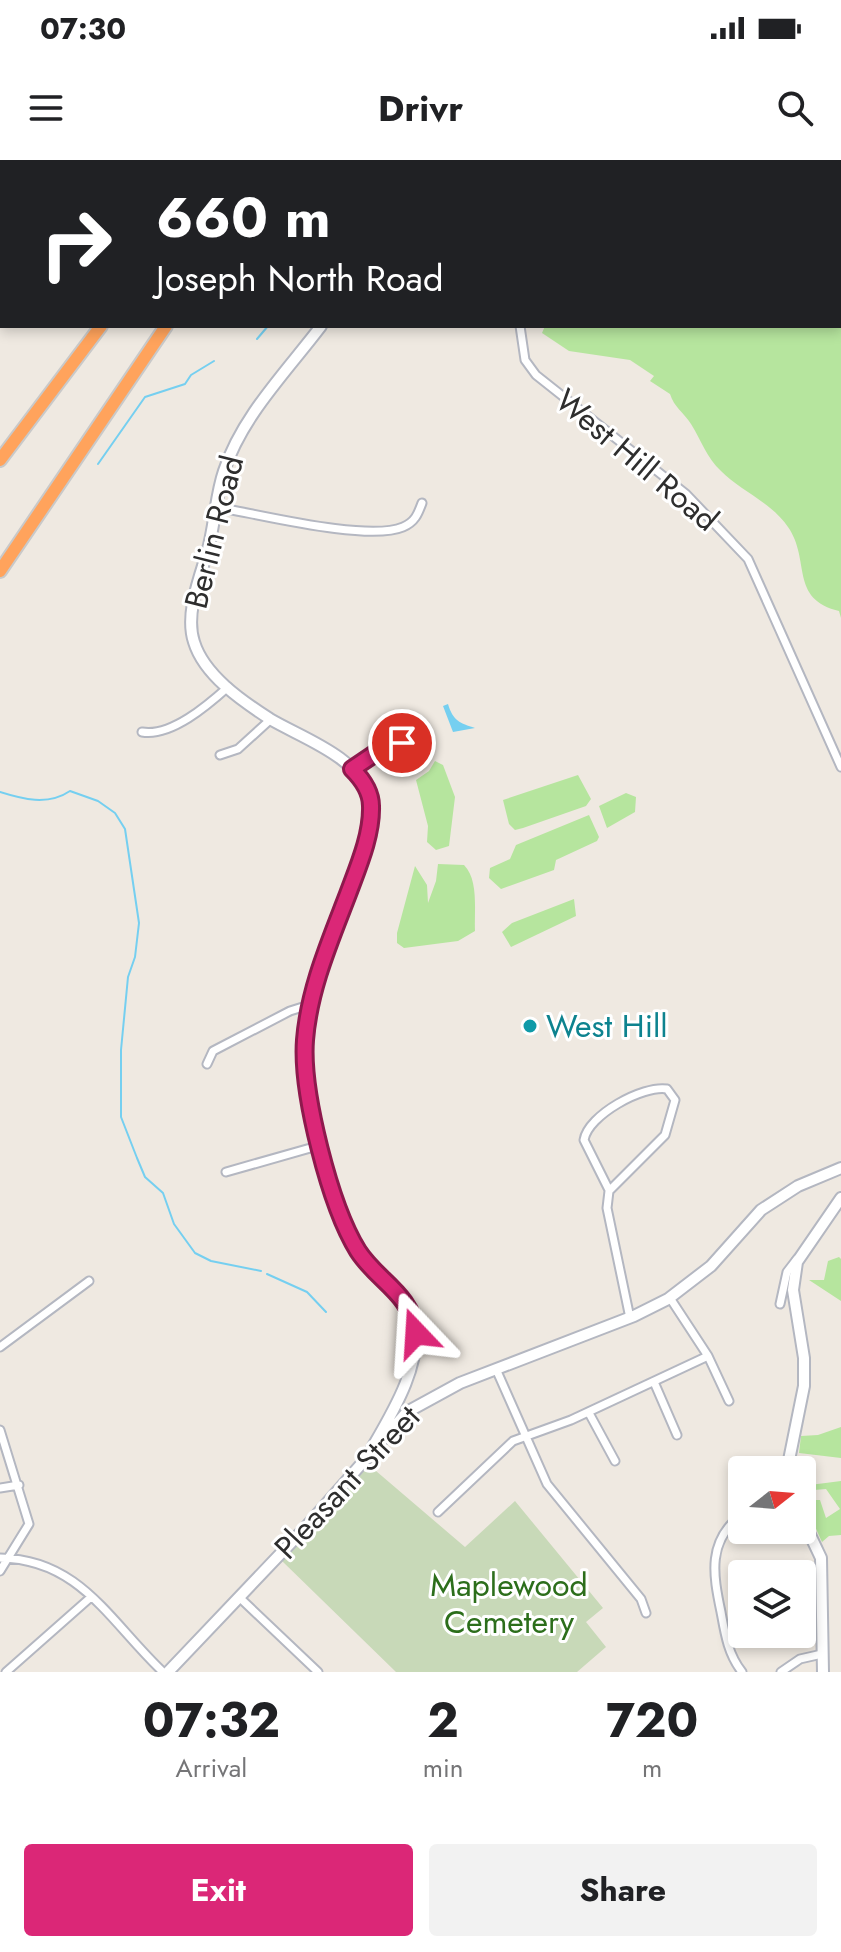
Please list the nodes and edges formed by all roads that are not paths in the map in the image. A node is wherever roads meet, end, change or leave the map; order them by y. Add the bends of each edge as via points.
1 (99, 328) edge
2 (165, 328) edge
3 (319, 328) edge
4 (520, 328) edge
5 (0, 460) edge
6 (422, 503) dead end
7 (216, 507) junction
8 (0, 571) edge
9 (228, 687) junction
10 (271, 719) junction
11 (142, 732) dead end
12 (402, 743) dead end
13 (220, 755) dead end
14 (841, 767) edge
15 (352, 769) junction
16 (309, 1005) junction
17 (207, 1064) dead end
18 (321, 1145) junction
19 (841, 1168) edge
20 (226, 1172) dead end
21 (609, 1190) junction
22 (841, 1198) edge
23 (799, 1259) junction
24 (89, 1281) dead end
25 (670, 1298) junction
26 (780, 1304) dead end
27 (630, 1318) junction
28 (0, 1347) edge
29 (708, 1356) junction
30 (496, 1369) junction
31 (654, 1382) junction
32 (729, 1401) dead end
33 (589, 1413) junction
34 (0, 1430) edge
35 (677, 1435) dead end
36 (527, 1438) junction
37 (372, 1448) junction
38 (790, 1456) edge
39 (615, 1461) dead end
40 (19, 1485) junction
41 (0, 1488) edge
42 (438, 1512) dead end
43 (728, 1530) edge
44 (814, 1544) edge
45 (0, 1558) edge
46 (10, 1558) junction
47 (0, 1571) edge
48 (91, 1597) junction
49 (239, 1597) junction
50 (646, 1613) dead end
51 (822, 1654) junction
52 (6, 1672) edge
53 (166, 1672) edge
54 (318, 1672) edge
55 (742, 1672) edge
56 (781, 1672) edge
57 (823, 1672) edge

1 - 5 highway
2 - 8 highway
3 - 7 street, Berlin Road via 242,431 224,470
4 - 14 street, West Hill Road via 525,360 536,375 686,494 748,559
6 - 7 street via 406,526 375,532
7 - 9 street, Berlin Road via 192,633 203,660
9 - 10 street, Berlin Road
9 - 11 street via 197,712 155,732
10 - 13 street via 238,749
10 - 15 street, Berlin Road
12 - 15 street via 389,744
15 - 16 street via 370,795 367,832
16 - 17 street via 213,1051
16 - 18 street via 305,1060
18 - 20 street
18 - 37 street via 355,1245 402,1296 414,1323 409,1371
19 - 25 street, Pleasant Street via 798,1186 761,1210 711,1266
21 - 21 street via 665,1135 675,1100 667,1089 609,1108 588,1125 584,1140
21 - 27 street via 607,1208
22 - 23 street
23 - 26 street via 787,1272
23 - 38 street via 793,1290 804,1386
24 - 28 street
25 - 27 street, Pleasant Street
25 - 29 street
27 - 30 street, Pleasant Street
29 - 31 street
29 - 32 street
30 - 36 street
30 - 37 street, Pleasant Street via 425,1399
31 - 33 street
31 - 35 street
33 - 36 street
33 - 39 street
34 - 40 street
36 - 42 street via 506,1446
36 - 50 street via 547,1484 641,1599
37 - 49 street, Pleasant Street
40 - 41 street
40 - 46 street via 29,1524
43 - 55 street via 713,1562 726,1639
44 - 51 street via 821,1558
45 - 46 street
46 - 47 street
46 - 48 street via 69,1575
48 - 52 street
48 - 53 street
49 - 53 street, Pleasant Street
49 - 54 street
51 - 56 street via 800,1659
51 - 57 street

